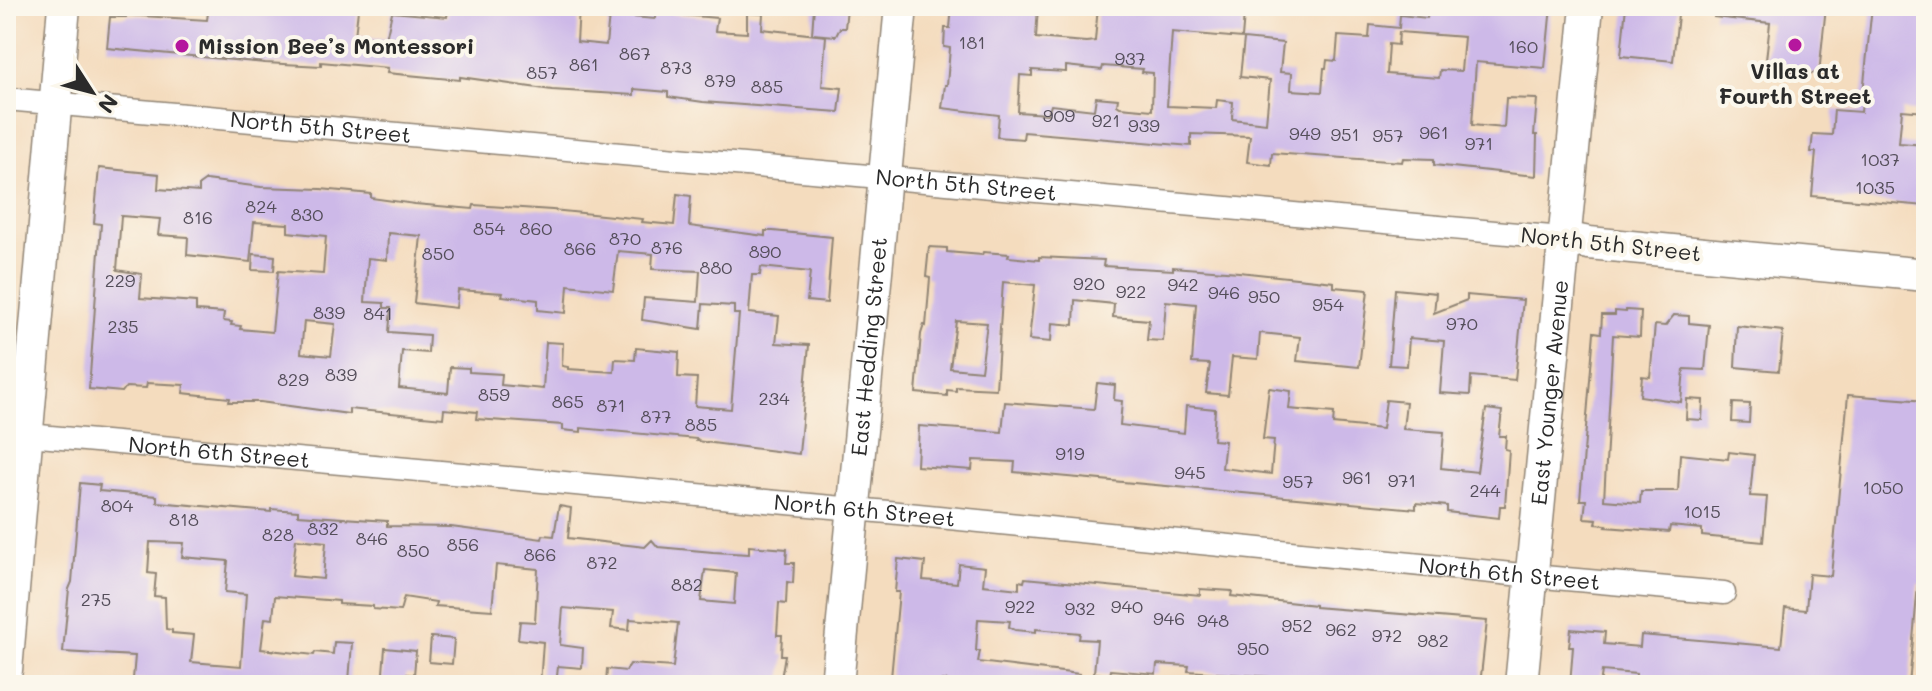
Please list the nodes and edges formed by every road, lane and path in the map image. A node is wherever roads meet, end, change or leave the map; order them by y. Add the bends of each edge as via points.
1 (64, 6) edge
2 (901, 6) edge
3 (1587, 6) edge
4 (6, 99) edge
5 (55, 103) junction
6 (885, 178) junction
7 (1563, 238) junction
8 (1926, 275) edge
9 (16, 434) edge
10 (853, 508) junction
11 (1532, 576) junction
12 (1724, 593) dead end
13 (6, 670) edge
14 (837, 685) edge
15 (1521, 685) edge

1 - 5 street
2 - 6 street, East Hedding Street
3 - 7 street, East Younger Avenue
4 - 5 street, North 5th Street
5 - 6 street, North 5th Street
5 - 9 street
6 - 7 street, North 5th Street
6 - 10 street, East Hedding Street
7 - 8 street, North 5th Street
7 - 11 street, East Younger Avenue
9 - 10 street, North 6th Street
9 - 13 street
10 - 11 street, North 6th Street
10 - 14 street, East Hedding Street
11 - 12 street, North 6th Street
11 - 15 street, East Younger Avenue

